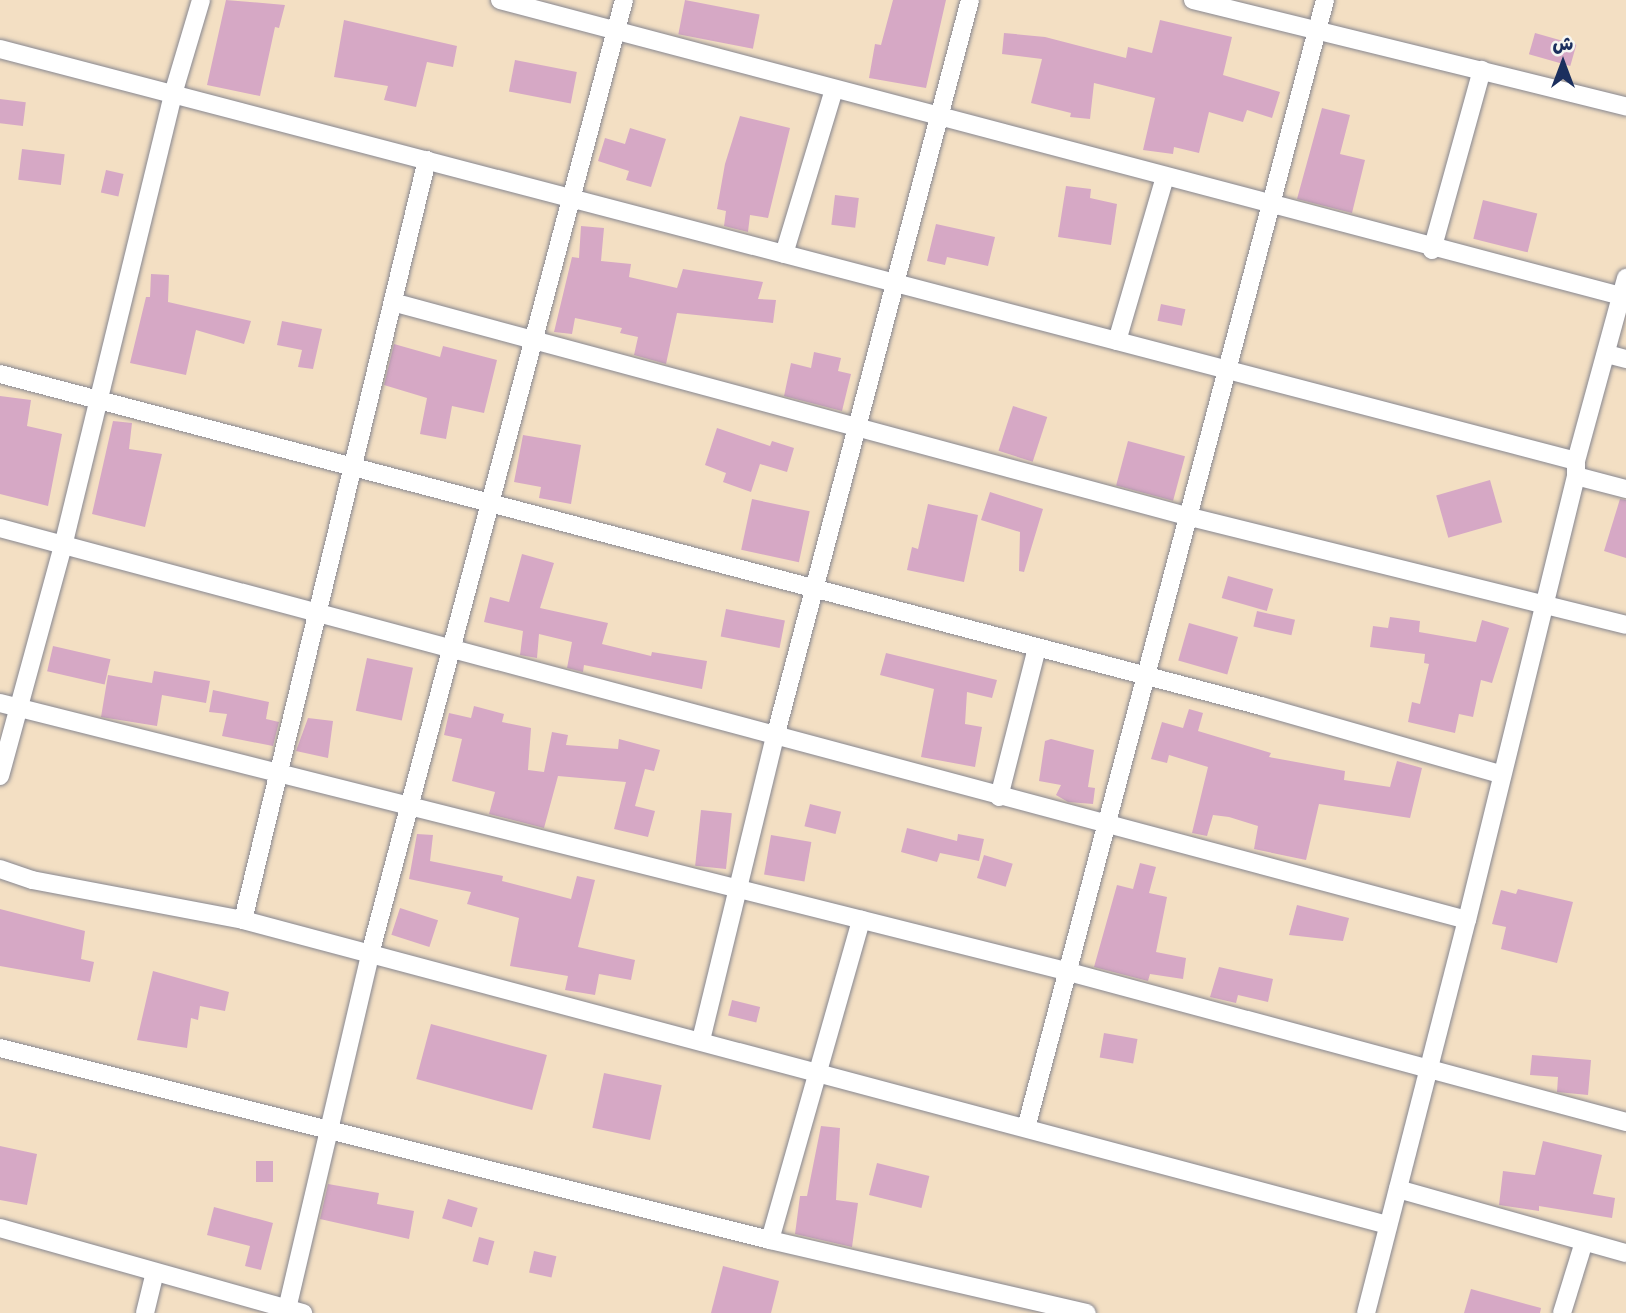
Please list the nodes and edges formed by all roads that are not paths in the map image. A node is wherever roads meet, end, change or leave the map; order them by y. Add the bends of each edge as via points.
1 (201, 0) edge
2 (500, 0) edge
3 (624, 0) edge
4 (970, 0) edge
5 (1193, 0) edge
6 (1325, 0) edge
7 (617, 29) junction
8 (1317, 31) junction
9 (0, 49) edge
10 (1482, 70) junction
11 (834, 89) junction
12 (173, 94) junction
13 (1626, 106) edge
14 (937, 117) junction
15 (427, 160) junction
16 (1165, 177) junction
17 (568, 197) junction
18 (1272, 205) junction
19 (1433, 250) junction
20 (784, 254) junction
21 (894, 284) junction
22 (1624, 287) edge
23 (396, 303) junction
24 (534, 340) junction
25 (1117, 341) junction
26 (1607, 354) junction
27 (1626, 359) edge
28 (1227, 371) junction
29 (0, 374) edge
30 (97, 401) junction
31 (859, 430) junction
32 (354, 469) junction
33 (1576, 469) junction
34 (1626, 489) edge
35 (488, 504) junction
36 (1190, 517) junction
37 (0, 528) edge
38 (63, 546) junction
39 (815, 590) junction
40 (1544, 604) junction
41 (320, 614) junction
42 (1626, 625) edge
43 (1037, 648) junction
44 (452, 650) junction
45 (1145, 676) junction
46 (0, 703) edge
47 (20, 709) junction
48 (775, 737) junction
49 (1500, 774) junction
50 (281, 775) junction
51 (0, 776) edge
52 (999, 797) junction
53 (409, 805) junction
54 (1106, 825) junction
55 (0, 869) edge
56 (740, 888) junction
57 (243, 920) junction
58 (861, 920) junction
59 (1467, 920) junction
60 (370, 954) junction
61 (1069, 972) junction
62 (701, 1040) junction
63 (0, 1048) edge
64 (1426, 1069) junction
65 (818, 1072) junction
66 (1626, 1122) edge
67 (1026, 1128) junction
68 (327, 1131) junction
69 (1398, 1189) junction
70 (1388, 1225) junction
71 (0, 1228) edge
72 (770, 1240) junction
73 (1584, 1241) junction
74 (1626, 1253) edge
75 (155, 1272) junction
76 (295, 1311) edge
77 (145, 1313) edge
78 (1087, 1313) edge
79 (1366, 1313) edge
80 (1562, 1313) edge

1 - 12 street
2 - 7 street
3 - 7 street
4 - 14 street
5 - 8 street
6 - 8 street
7 - 11 street
7 - 17 street
8 - 10 street
8 - 18 street
9 - 12 street
10 - 13 street
10 - 19 street
11 - 14 street
11 - 20 street
12 - 15 street
12 - 30 street
14 - 16 street
14 - 21 street
15 - 17 street
15 - 23 street
16 - 18 street
16 - 25 street
17 - 20 street
17 - 24 street
18 - 19 street
18 - 28 street
19 - 22 street
20 - 21 street
21 - 25 street
21 - 31 street
22 - 26 street
23 - 24 street
23 - 32 street
24 - 31 street
24 - 35 street
25 - 28 street
26 - 27 street
26 - 33 street
28 - 33 street
28 - 36 street
29 - 30 street
30 - 32 street
30 - 38 street
31 - 36 street
31 - 39 street
32 - 35 street
32 - 41 street
33 - 34 street
33 - 40 street
35 - 39 street
35 - 44 street
36 - 40 street
36 - 45 street
37 - 38 street
38 - 41 street
38 - 47 street
39 - 43 street
39 - 48 street
40 - 42 street
40 - 49 street
41 - 44 street
41 - 50 street
43 - 45 street
43 - 52 street
44 - 48 street
44 - 53 street
45 - 49 street
45 - 54 street
46 - 47 street
47 - 50 street
47 - 51 street
48 - 52 street
48 - 56 street
49 - 59 street
50 - 53 street
50 - 57 street
52 - 54 street
53 - 56 street
53 - 60 street
54 - 59 street
54 - 61 street
55 - 57 street via 32,880
56 - 58 street
56 - 62 street
57 - 60 street
58 - 61 street
58 - 65 street
59 - 64 street
60 - 62 street
60 - 68 street
61 - 64 street
61 - 67 street
62 - 65 street
63 - 68 street
64 - 66 street
64 - 69 street
65 - 67 street
65 - 72 street
67 - 70 street
68 - 72 street
68 - 76 street
69 - 70 street
69 - 73 street
70 - 79 street
71 - 75 street
72 - 78 street
73 - 74 street
73 - 80 street
75 - 76 street
75 - 77 street

